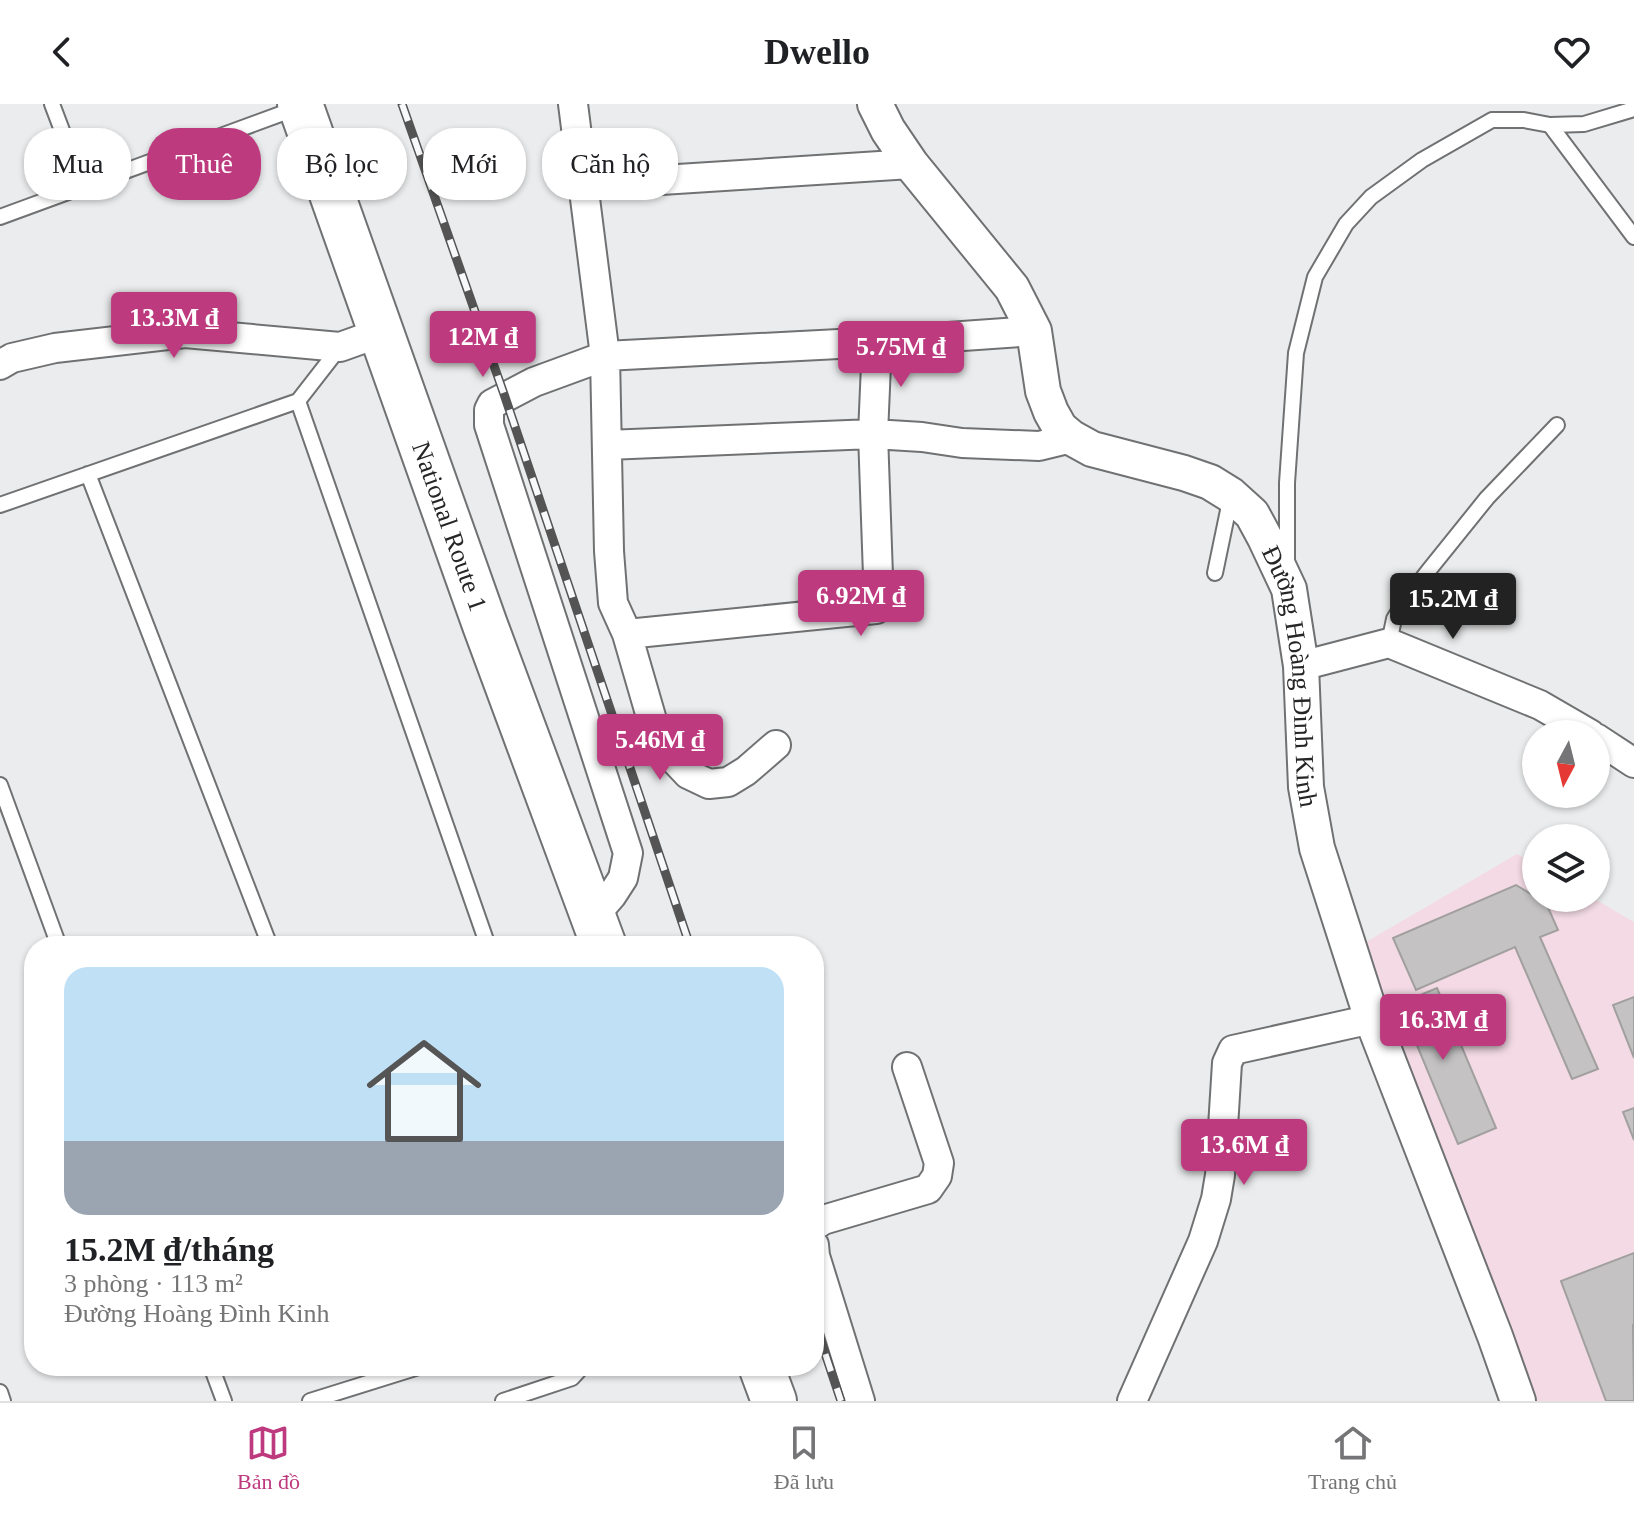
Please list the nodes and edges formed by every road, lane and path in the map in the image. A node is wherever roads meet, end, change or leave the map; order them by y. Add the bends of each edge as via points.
1 (52, 104) edge
2 (573, 104) edge
3 (875, 104) edge
4 (300, 105) edge
5 (1634, 109) edge
6 (1550, 125) junction
7 (61, 128) edge
8 (577, 128) edge
9 (911, 164) junction
10 (131, 168) edge
11 (678, 179) edge
12 (46, 200) edge
13 (585, 200) edge
14 (0, 217) edge
15 (1634, 237) edge
16 (1034, 331) junction
17 (382, 332) junction
18 (877, 342) junction
19 (340, 347) junction
20 (605, 356) junction
21 (0, 365) edge
22 (298, 401) junction
23 (1557, 425) dead end
24 (873, 434) junction
25 (1072, 438) junction
26 (607, 445) junction
27 (88, 474) junction
28 (1231, 495) junction
29 (0, 505) edge
30 (1215, 573) dead end
31 (1289, 589) junction
32 (627, 634) junction
33 (1389, 643) junction
34 (1301, 666) junction
35 (1566, 720) edge
36 (776, 745) dead end
37 (1610, 747) edge
38 (1634, 763) edge
39 (0, 785) edge
40 (598, 932) edge
41 (55, 936) edge
42 (266, 936) edge
43 (485, 936) edge
44 (1372, 1019) junction
45 (907, 1067) dead end
46 (824, 1220) edge
47 (824, 1285) edge
48 (215, 1376) edge
49 (390, 1376) edge
50 (574, 1376) edge
51 (765, 1376) edge
52 (0, 1392) edge
53 (3, 1401) edge
54 (224, 1401) edge
55 (310, 1401) edge
56 (503, 1401) edge
57 (774, 1401) edge
58 (860, 1401) edge
59 (1132, 1401) edge
60 (1518, 1401) edge

1 - 7 lane
2 - 8 street
3 - 9 street
4 - 10 lane
4 - 17 highway, National Route 1
5 - 6 lane via 1584,124
6 - 15 lane
6 - 31 lane via 1492,120 1422,160 1371,197 1346,224 1315,277 1296,353 1287,483
9 - 11 street
9 - 16 street via 1012,288
12 - 14 lane
13 - 20 street
16 - 18 street
16 - 25 street via 1043,391 1060,428
17 - 19 street
17 - 40 highway, National Route 1
18 - 20 street
18 - 24 street
19 - 21 street via 185,333 55,348
19 - 22 lane
20 - 26 street
20 - 40 street via 505,397 492,404 488,418 628,853 623,878
22 - 27 lane
22 - 43 lane
23 - 33 lane via 1487,498 1421,580 1394,619
24 - 25 street via 1017,446
24 - 26 street
24 - 32 street via 876,609
25 - 28 street, Đường Hoàng Đình Kinh via 1092,449 1197,477
26 - 32 street via 611,591
27 - 29 lane
27 - 42 lane
28 - 30 lane
28 - 31 street, Đường Hoàng Đình Kinh via 1252,514
31 - 34 street, Đường Hoàng Đình Kinh
32 - 36 street via 656,734 688,774 709,784 728,782
33 - 34 street
33 - 35 street
34 - 44 street, Đường Hoàng Đình Kinh via 1306,787 1317,848
37 - 38 street
39 - 41 lane
44 - 59 street via 1231,1052 1216,1199 1203,1241
44 - 60 street, Đường Hoàng Đình Kinh
45 - 46 street via 939,1163 937,1176 928,1189
47 - 58 street
48 - 54 lane
49 - 55 lane
50 - 56 lane
51 - 57 highway
52 - 53 lane

